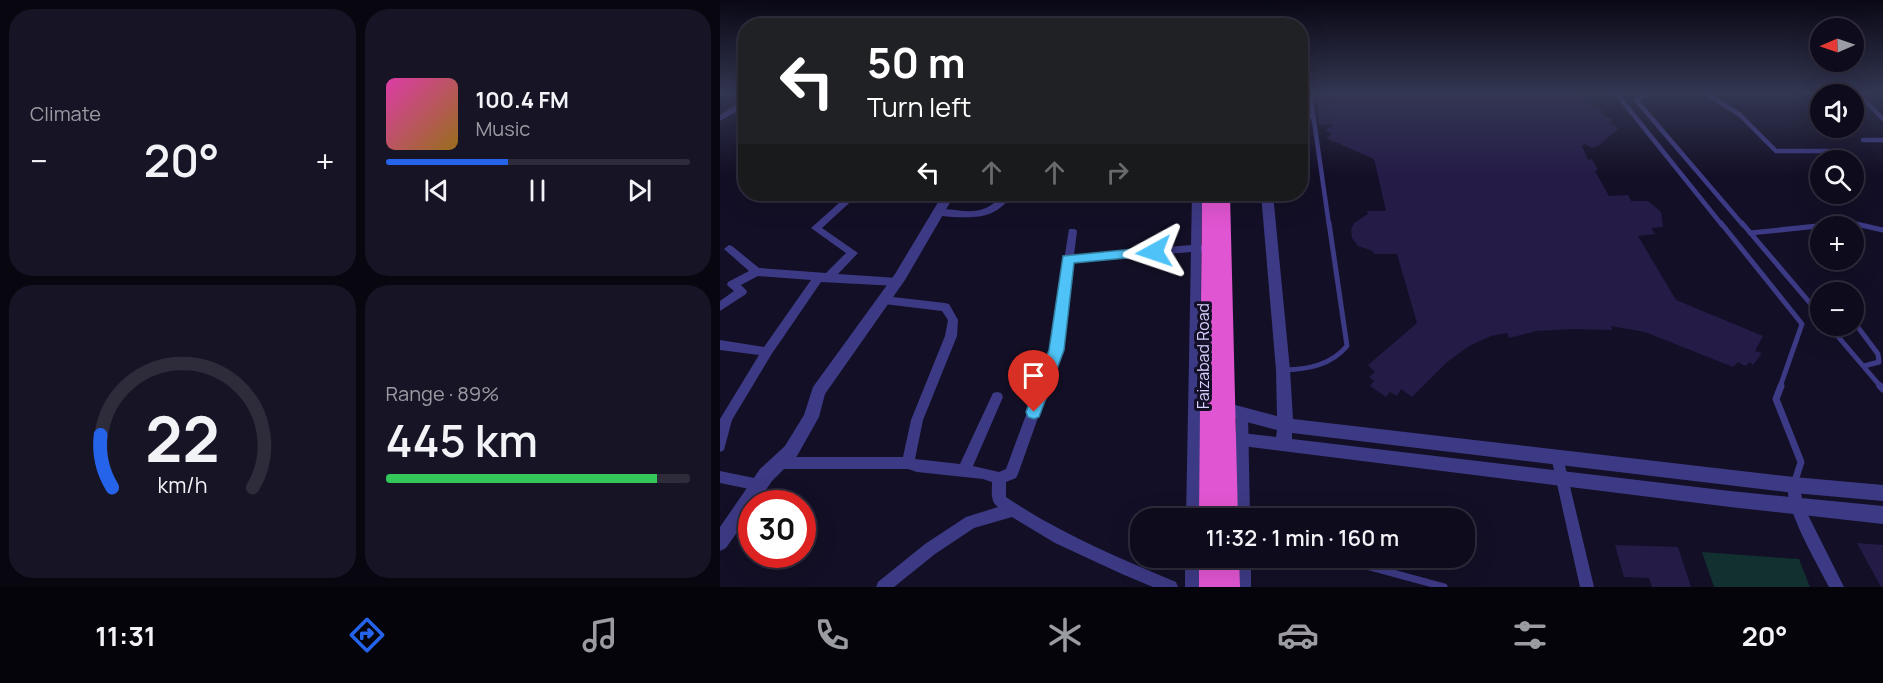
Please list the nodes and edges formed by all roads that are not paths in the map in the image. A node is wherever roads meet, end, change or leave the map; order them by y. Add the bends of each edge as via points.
1 (1315, 120) edge
2 (1638, 120) edge
3 (1653, 120) edge
4 (1745, 120) edge
5 (1863, 140) dead end
6 (1883, 140) edge
7 (1810, 151) edge
8 (846, 201) edge
9 (945, 201) edge
10 (1004, 201) edge
11 (1198, 201) edge
12 (1209, 201) edge
13 (1223, 201) edge
14 (1269, 201) edge
15 (938, 213) junction
16 (1883, 230) edge
17 (1072, 231) dead end
18 (1750, 233) junction
19 (729, 249) dead end
20 (1205, 254) junction
21 (1068, 259) junction
22 (757, 272) junction
23 (818, 278) junction
24 (897, 282) junction
25 (884, 300) junction
26 (1810, 302) edge
27 (720, 307) edge
28 (1864, 335) edge
29 (1838, 336) edge
30 (720, 345) edge
31 (767, 352) junction
32 (1864, 366) junction
33 (1283, 370) junction
34 (1883, 389) edge
35 (997, 397) dead end
36 (1224, 409) junction
37 (725, 410) edge
38 (1242, 413) junction
39 (1286, 424) junction
40 (1233, 439) junction
41 (1283, 445) junction
42 (720, 446) edge
43 (1557, 457) junction
44 (908, 462) junction
45 (779, 463) junction
46 (964, 471) junction
47 (720, 477) edge
48 (999, 478) junction
49 (1561, 479) junction
50 (759, 485) junction
51 (1794, 485) junction
52 (1883, 493) edge
53 (1796, 506) junction
54 (1193, 508) edge
55 (1210, 508) edge
56 (1228, 508) edge
57 (1242, 508) edge
58 (1013, 510) junction
59 (1883, 515) edge
60 (720, 542) edge
61 (1192, 568) edge
62 (1210, 568) edge
63 (1228, 568) edge
64 (1244, 568) edge
65 (1374, 568) edge
66 (883, 587) edge
67 (1171, 587) edge
68 (1192, 587) edge
69 (1210, 587) edge
70 (1229, 587) edge
71 (1244, 587) edge
72 (1444, 587) edge
73 (1587, 587) edge
74 (1837, 587) edge

1 - 33 lane via 1347,346 1331,362
2 - 51 lane via 1802,324 1776,399 1801,462
3 - 18 lane
4 - 7 lane via 1776,151
5 - 6 lane
8 - 23 street via 816,228 853,253 828,277
9 - 15 street
10 - 15 street via 989,213
11 - 20 street
12 - 20 highway
13 - 36 highway, Faizabad Road
14 - 33 street
15 - 24 street
16 - 18 lane via 1850,223
17 - 21 street
18 - 26 lane
19 - 22 street
20 - 21 street
20 - 54 street
20 - 55 highway
21 - 48 street via 1056,350 1011,474
22 - 23 street
22 - 27 street via 732,285 742,291
23 - 24 street
23 - 31 street
24 - 25 street
25 - 44 street via 945,307 953,320 951,336 917,420
25 - 45 street via 818,392 811,417
28 - 32 lane via 1878,354 1879,362
29 - 32 lane
30 - 31 street
31 - 37 street
32 - 34 lane
33 - 39 street
35 - 46 street
36 - 38 street
36 - 40 highway, Faizabad Road
37 - 42 street
38 - 39 street
38 - 40 street
39 - 41 street
39 - 43 street
40 - 41 street
40 - 56 highway, Faizabad Road
40 - 57 street
41 - 49 street
43 - 49 street
43 - 51 street
44 - 45 street
44 - 46 street
45 - 50 street
46 - 48 street
47 - 50 street
48 - 58 street via 999,500
49 - 53 street
49 - 73 street
50 - 60 street
51 - 52 street
51 - 53 street
53 - 59 street
53 - 74 street
58 - 66 street via 971,522
58 - 67 street via 1131,571
61 - 68 street
62 - 69 highway
63 - 70 highway
64 - 71 street
65 - 72 lane

